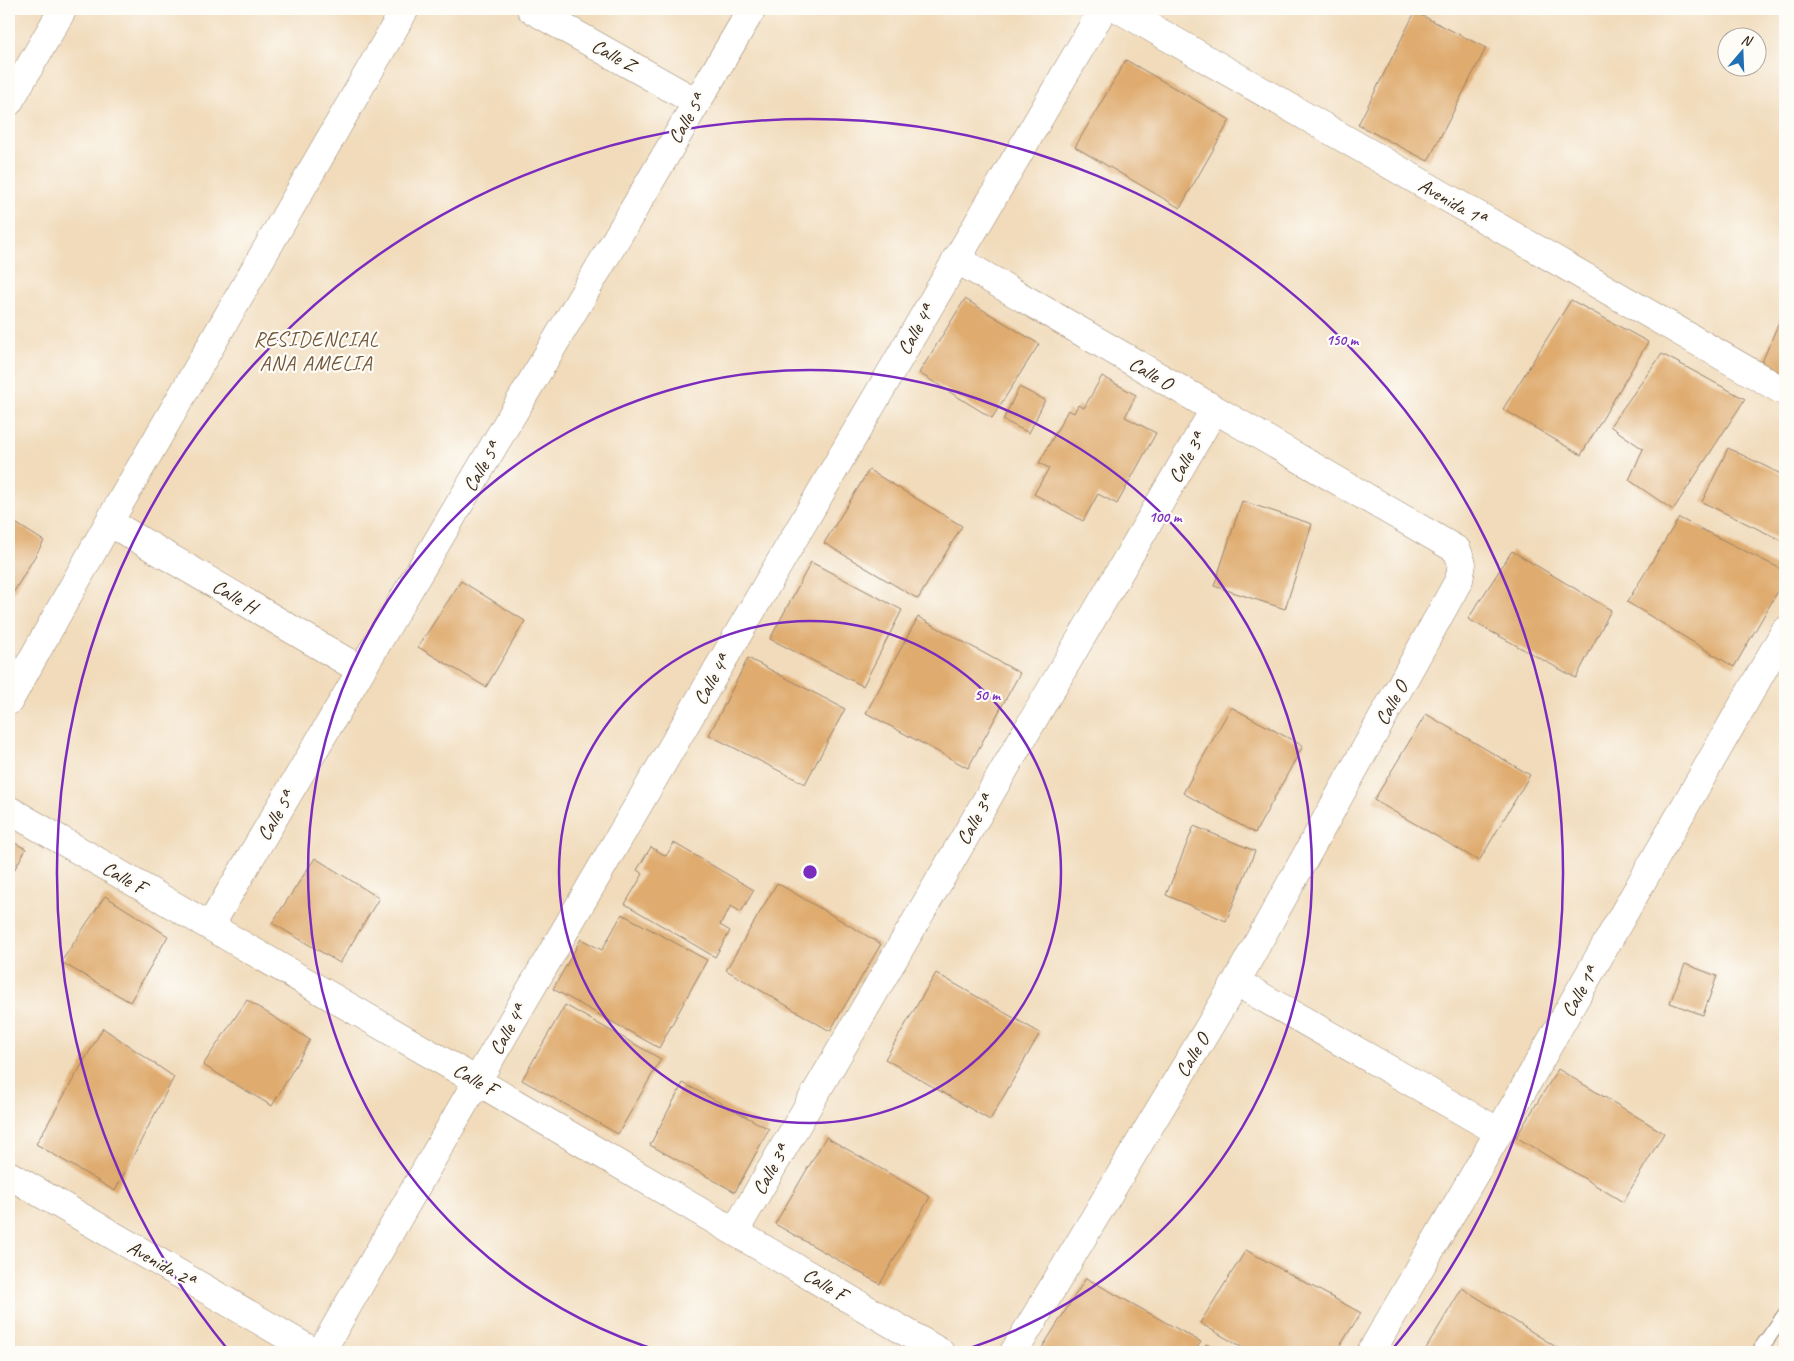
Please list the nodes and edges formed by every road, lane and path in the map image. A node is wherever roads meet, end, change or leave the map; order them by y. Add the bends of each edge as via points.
1 (63, 9) edge
2 (405, 9) edge
3 (532, 9) edge
4 (752, 9) edge
5 (1102, 9) edge
6 (1119, 9) edge
7 (9, 102) edge
8 (696, 102) junction
9 (956, 259) junction
10 (1785, 392) edge
11 (1214, 410) junction
12 (109, 522) junction
13 (1785, 631) edge
14 (361, 670) junction
15 (9, 701) edge
16 (9, 810) edge
17 (210, 926) junction
18 (1236, 982) junction
19 (478, 1081) junction
20 (1499, 1132) junction
21 (9, 1175) edge
22 (735, 1231) junction
23 (1785, 1314) edge
24 (1761, 1348) dead end
25 (314, 1352) edge
26 (321, 1352) edge
27 (940, 1352) edge
28 (1014, 1352) edge
29 (1371, 1352) edge

1 - 7 street
2 - 12 street
3 - 8 street, Calle Z
4 - 8 street, Calle 5ª
5 - 9 street, Calle 4ª
6 - 10 street, Avenida 1ª
8 - 14 street, Calle 5ª
9 - 11 street, Calle O
9 - 19 street, Calle 4ª
11 - 18 street, Calle O via 1457,550 1462,564 1459,580
11 - 22 street, Calle 3ª
12 - 14 street, Calle H
12 - 15 street
13 - 20 street, Calle 1ª
14 - 17 street, Calle 5ª
16 - 17 street, Calle F
17 - 19 street, Calle F
18 - 20 street
18 - 28 street, Calle O
19 - 22 street, Calle F
19 - 26 street, Calle 4ª
20 - 29 street, Calle 1ª
21 - 25 street, Avenida 2ª
22 - 27 street, Calle F
23 - 24 lane

